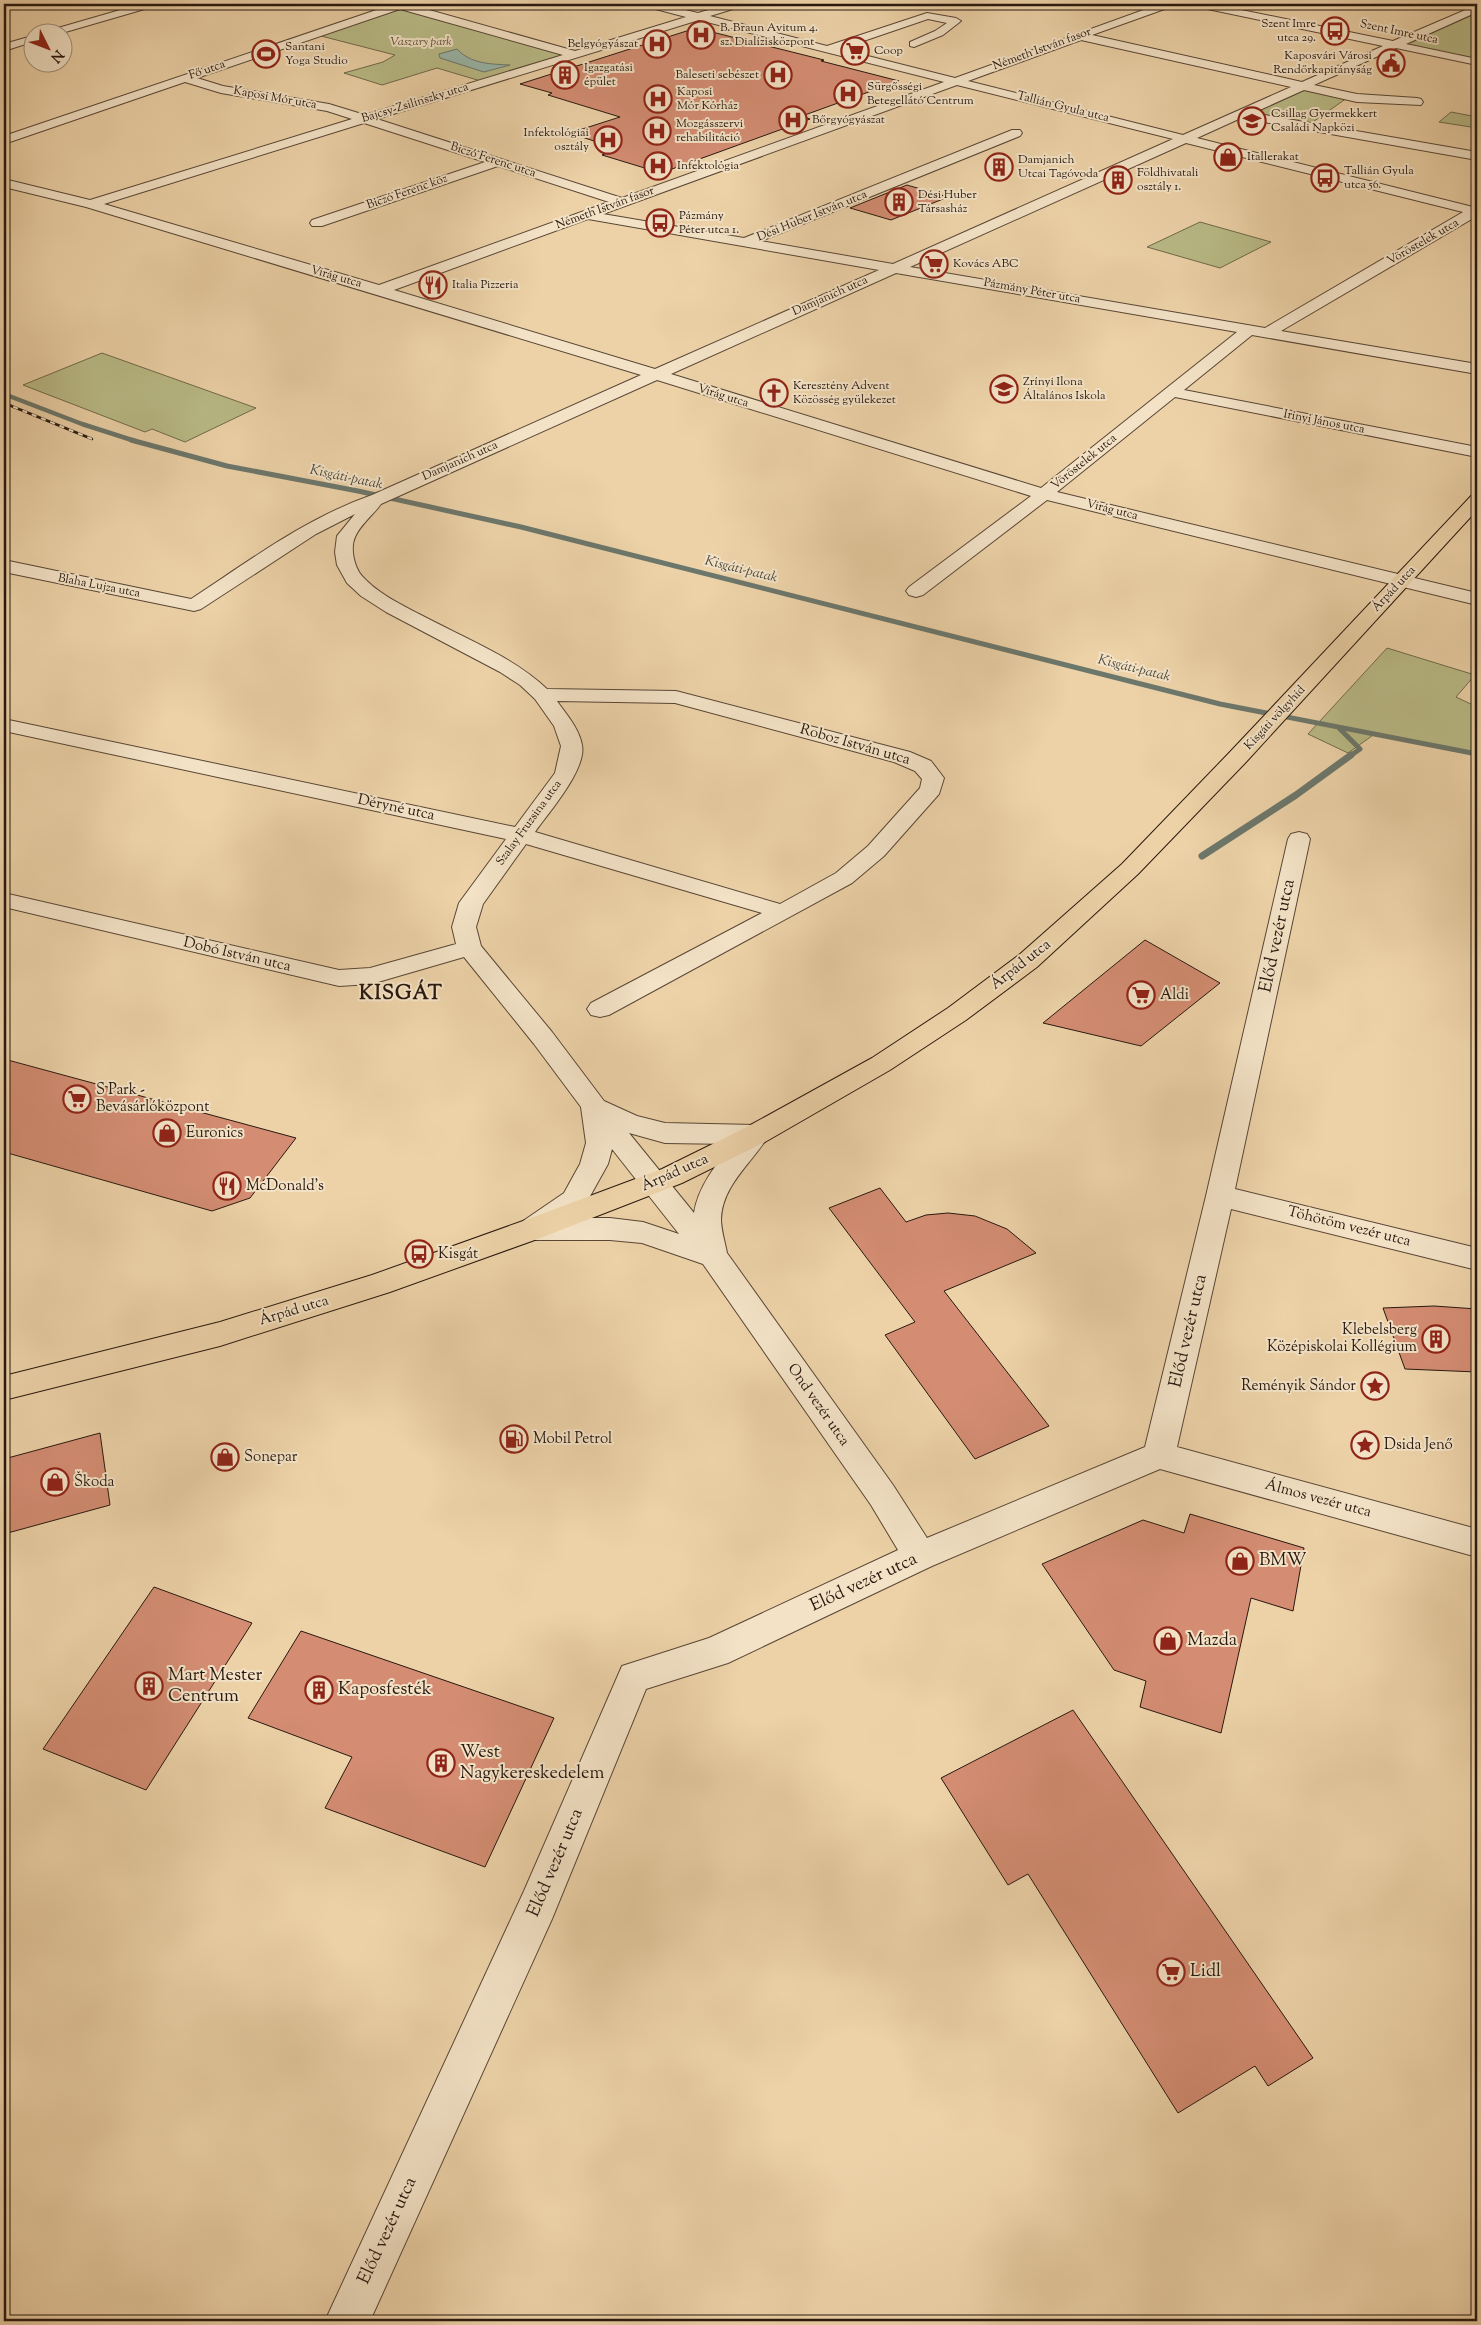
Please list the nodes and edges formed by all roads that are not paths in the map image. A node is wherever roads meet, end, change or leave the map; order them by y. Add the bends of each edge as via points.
1 (151, 4) edge
2 (401, 4) edge
3 (648, 4) edge
4 (739, 4) edge
5 (1169, 4) edge
6 (1198, 4) edge
7 (1477, 8) edge
8 (697, 17) junction
9 (72, 27) edge
10 (1080, 36) junction
11 (22, 42) edge
12 (914, 44) dead end
13 (1395, 45) junction
14 (4, 48) edge
15 (828, 49) junction
16 (573, 54) junction
17 (1477, 62) edge
18 (184, 78) junction
19 (956, 81) junction
20 (1303, 86) junction
21 (1357, 98) junction
22 (1418, 102) dead end
23 (1343, 108) dead end
24 (1240, 114) junction
25 (1329, 117) dead end
26 (365, 119) junction
27 (1315, 127) junction
28 (1016, 133) dead end
29 (7, 138) edge
30 (1186, 138) junction
31 (1477, 156) edge
32 (498, 162) junction
33 (4, 183) edge
34 (622, 202) junction
35 (90, 204) junction
36 (1476, 212) edge
37 (587, 214) junction
38 (317, 223) dead end
39 (746, 242) junction
40 (894, 267) junction
41 (380, 290) junction
42 (1250, 329) junction
43 (1268, 332) junction
44 (1477, 368) edge
45 (654, 375) junction
46 (1172, 392) junction
47 (1477, 452) edge
48 (1044, 494) junction
49 (382, 497) junction
50 (1477, 500) edge
51 (310, 530) junction
52 (346, 536) junction
53 (4, 566) edge
54 (1401, 581) junction
55 (916, 591) dead end
56 (1477, 599) edge
57 (194, 605) joint
58 (1312, 679) joint
59 (542, 695) junction
60 (4, 725) edge
61 (1238, 758) joint
62 (520, 835) junction
63 (1299, 839) dead end
64 (4, 900) edge
65 (783, 912) junction
66 (470, 948) junction
67 (600, 1009) dead end
68 (592, 1105) junction
69 (755, 1135) junction
70 (653, 1183) junction
71 (1220, 1196) junction
72 (533, 1229) junction
73 (714, 1257) junction
74 (1477, 1259) edge
75 (4, 1388) edge
76 (1159, 1455) junction
77 (1477, 1543) edge
78 (920, 1556) junction
79 (347, 2321) edge

1 - 9 street
2 - 16 street
2 - 18 street, Fő utca
3 - 8 street, Tallián Gyula utca
4 - 8 street, Bajcsy-Zsilinszky utca
5 - 10 street, Németh István fasor
6 - 13 street, Szent Imre utca
7 - 13 street, Damjanich utca
8 - 15 street, Tallián Gyula utca
8 - 16 street, Bajcsy-Zsilinszky utca
10 - 19 street, Németh István fasor
10 - 20 street
11 - 14 street
12 - 15 street via 956,21 926,16
13 - 17 street, Szent Imre utca
13 - 20 street, Damjanich utca
15 - 19 street, Tallián Gyula utca
16 - 26 street, Bajcsy-Zsilinszky utca
18 - 26 street, Kaposi Mór utca via 221,89 329,108
18 - 29 street, Fő utca
19 - 30 street, Tallián Gyula utca
19 - 34 street, Németh István fasor
20 - 21 street
20 - 24 street, Damjanich utca
21 - 22 street
21 - 23 street
24 - 27 street
24 - 30 street, Damjanich utca
25 - 27 street
26 - 32 street, Biczó Ferenc utca
26 - 35 street, Bajcsy-Zsilinszky utca
27 - 31 street
28 - 39 street, Dési Huber István utca
30 - 36 street, Tallián Gyula utca
30 - 40 street, Damjanich utca
32 - 34 street, Biczó Ferenc utca
32 - 38 street, Biczó Ferenc köz
33 - 35 street, Virág utca
34 - 37 street, Németh István fasor
35 - 41 street, Virág utca
36 - 43 street, Vöröstelek utca
37 - 39 street, Pázmány Péter utca
37 - 41 street, Németh István fasor
39 - 40 street, Pázmány Péter utca
40 - 42 street, Pázmány Péter utca
40 - 45 street, Damjanich utca
41 - 45 street, Virág utca
42 - 43 street, Pázmány Péter utca
42 - 46 street, Vöröstelek utca
43 - 44 street, Pázmány Péter utca
45 - 48 street, Virág utca
45 - 49 street, Damjanich utca
46 - 47 street, Irinyi János utca
46 - 48 street, Vöröstelek utca
48 - 54 street, Virág utca
48 - 55 street, Vöröstelek utca
49 - 51 street, Damjanich utca
49 - 52 street
50 - 54 main road, Árpád utca
51 - 52 street
51 - 57 street, Damjanich utca
52 - 59 street, Szalay Fruzsina utca via 346,565 354,579 368,592 507,668
53 - 57 street, Blaha Lujza utca
54 - 56 street, Virág utca
54 - 58 main road, Árpád utca
58 - 61 main road, Kisgáti völgyhíd
59 - 62 street, Szalay Fruzsina utca via 564,726 572,746 566,773
59 - 65 street, Roboz István utca via 676,697 902,756 923,766 933,778 932,789 876,851 844,878
60 - 62 street, Déryné utca
61 - 69 main road, Árpád utca via 1130,869 1028,961 957,1014 881,1064
62 - 65 street, Déryné utca
62 - 66 street, Szalay Fruzsina utca via 471,903 464,927
63 - 71 street, Előd vezér utca
64 - 66 street, Dobó István utca via 339,978 372,976
65 - 67 street, Roboz István utca
66 - 68 street, Szalay Fruzsina utca
68 - 69 street, Szalay Fruzsina utca via 628,1123 664,1133
68 - 70 street, Szalay Fruzsina utca
68 - 72 street, Szalay Fruzsina utca via 600,1143 594,1164 574,1200
69 - 70 main road, Árpád utca
69 - 73 street, Ond vezér utca via 724,1175 712,1200 707,1217
70 - 72 main road, Árpád utca
70 - 73 street, Ond vezér utca
71 - 74 street, Töhötöm vezér utca
71 - 76 street, Előd vezér utca
72 - 73 street via 610,1229 643,1233
72 - 75 main road, Árpád utca via 380,1284 220,1334
73 - 78 street, Ond vezér utca via 882,1495
76 - 77 street, Álmos vezér utca
76 - 78 street, Előd vezér utca
78 - 79 street, Előd vezér utca via 716,1652 634,1677 538,1904

